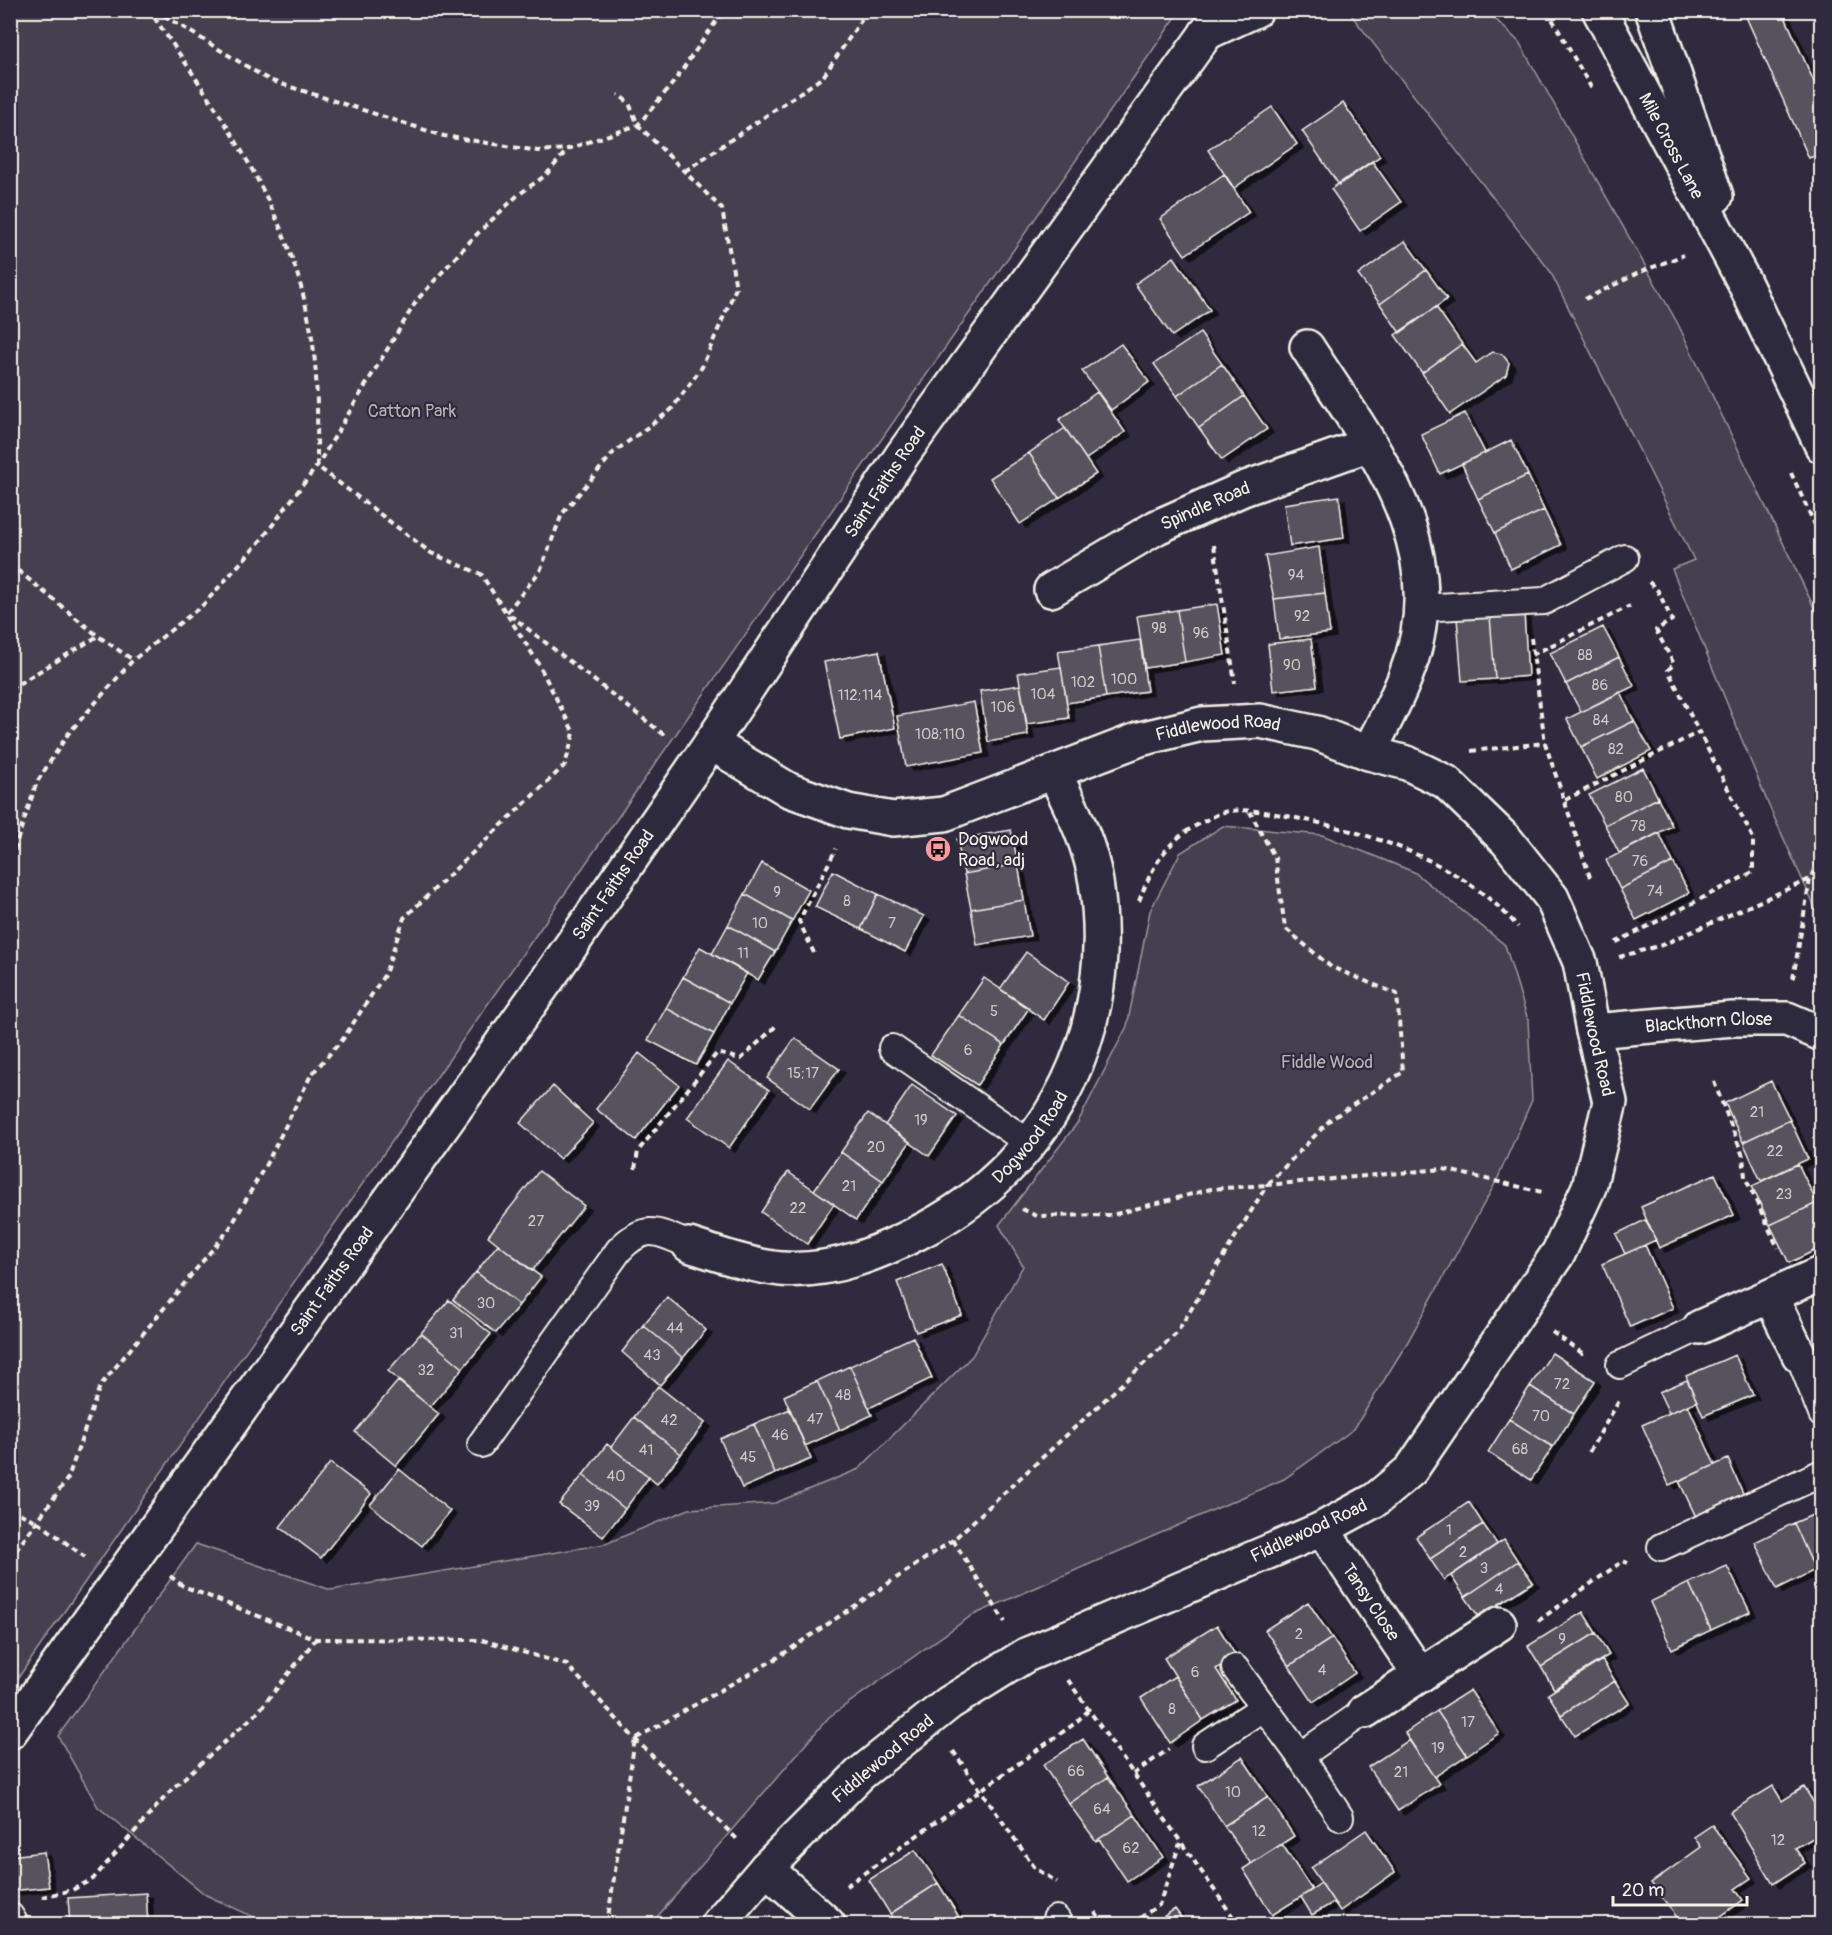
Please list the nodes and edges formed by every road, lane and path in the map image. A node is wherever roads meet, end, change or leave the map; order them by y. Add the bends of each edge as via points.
1 (148, 10) edge
2 (155, 10) edge
3 (724, 10) edge
4 (868, 10) edge
5 (1256, 10) edge
6 (1599, 10) edge
7 (1652, 10) edge
8 (1215, 22) edge
9 (618, 94) dead end
10 (638, 125) junction
11 (568, 149) junction
12 (685, 171) junction
13 (1688, 254) dead end
14 (1744, 282) junction
15 (1585, 299) dead end
16 (1307, 347) dead end
17 (1370, 444) junction
18 (1821, 446) edge
19 (317, 466) junction
20 (1208, 504) junction
21 (1625, 558) joint
22 (10, 564) edge
23 (1051, 590) dead end
24 (1529, 602) junction
25 (1630, 606) dead end
26 (1420, 608) junction
27 (507, 612) junction
28 (98, 636) junction
29 (1532, 655) junction
30 (133, 660) junction
31 (10, 689) edge
32 (1240, 722) junction
33 (1699, 732) junction
34 (711, 743) junction
35 (1369, 753) junction
36 (1054, 772) junction
37 (1565, 800) junction
38 (848, 811) junction
39 (1250, 812) junction
40 (1821, 853) edge
41 (10, 871) edge
42 (1810, 879) junction
43 (1594, 889) dead end
44 (1137, 907) dead end
45 (1522, 932) dead end
46 (1608, 934) dead end
47 (1612, 945) junction
48 (814, 953) dead end
49 (1787, 1018) junction
50 (778, 1024) dead end
51 (1593, 1031) junction
52 (1821, 1034) edge
53 (892, 1048) dead end
54 (1714, 1082) dead end
55 (1029, 1143) junction
56 (635, 1169) dead end
57 (1267, 1185) junction
58 (1519, 1185) dead end
59 (982, 1190) junction
60 (689, 1245) joint
61 (1796, 1285) edge
62 (1519, 1310) junction
63 (1700, 1327) joint
64 (1591, 1349) dead end
65 (1799, 1355) joint
66 (1620, 1365) dead end
67 (1821, 1414) edge
68 (481, 1444) dead end
69 (1821, 1473) edge
70 (10, 1509) edge
71 (38, 1522) junction
72 (1322, 1529) junction
73 (953, 1540) junction
74 (1661, 1546) joint
75 (139, 1552) junction
76 (10, 1558) edge
77 (183, 1586) dead end
78 (1498, 1624) joint
79 (316, 1639) junction
80 (1036, 1651) junction
81 (1235, 1668) dead end
82 (1420, 1675) junction
83 (1264, 1707) junction
84 (1088, 1711) junction
85 (1365, 1711) joint
86 (929, 1719) junction
87 (10, 1732) edge
88 (636, 1739) junction
89 (1205, 1746) dead end
90 (1300, 1756) junction
91 (980, 1789) junction
92 (1340, 1817) dead end
93 (1180, 1842) junction
94 (766, 1868) junction
95 (1061, 1884) dead end
96 (33, 1899) dead end
97 (1093, 1909) dead end
98 (10, 1916) edge
99 (823, 1919) edge
100 (15, 1924) edge
101 (607, 1924) edge
102 (718, 1924) edge
103 (1103, 1924) edge
104 (1131, 1924) edge
105 (1238, 1924) edge

1 - 19 path via 209,96 279,221 308,316 318,392
2 - 11 path via 269,80 367,114 444,136 537,151
3 - 10 path
4 - 12 path via 823,77
5 - 8 main road, Saint Faiths Road
6 - 14 main road, Mile Cross Lane
7 - 14 main road, Mile Cross Lane
8 - 34 main road, Saint Faiths Road via 903,454
9 - 10 path via 629,103
10 - 11 path
10 - 12 path
11 - 19 path via 546,175 518,195 473,238 417,300
12 - 27 path via 722,209 736,288 702,367 671,410 614,452 562,514 540,571
13 - 15 path
14 - 18 main road, Mile Cross Lane
16 - 17 main road
17 - 20 main road, Spindle Road
17 - 26 main road via 1403,503 1420,563
19 - 27 path via 431,553 481,574
19 - 30 path via 262,539 204,604
20 - 23 main road, Spindle Road via 1157,526
20 - 32 path
21 - 24 lane via 1544,601
21 - 33 path via 1658,591 1672,620 1656,630 1674,664 1668,670
22 - 28 path
24 - 26 lane
24 - 29 path
25 - 29 path
26 - 35 main road via 1407,674
27 - 34 path via 672,741
27 - 71 path via 574,733 565,765 404,918 385,974 343,1039 311,1075 230,1228 100,1386 68,1478
28 - 30 path
28 - 31 path
29 - 37 path via 1545,743
30 - 41 path via 68,734 37,782
32 - 35 main road, Fiddlewood Road via 1317,733
32 - 36 main road, Fiddlewood Road via 1202,724 1140,739
33 - 37 path
33 - 47 path via 1753,838 1753,872
34 - 38 main road, Fiddlewood Road via 789,790
34 - 75 main road, Saint Faiths Road
35 - 51 main road, Fiddlewood Road via 1407,763 1446,782 1507,841 1557,908 1580,962
36 - 38 main road, Fiddlewood Road via 944,814 893,819
36 - 55 main road, Dogwood Road via 1080,826 1096,880 1100,959 1096,1002 1079,1059 1048,1120
37 - 43 path
38 - 48 path via 846,829 799,921
39 - 44 path via 1223,812 1181,832 1151,871
39 - 45 path via 1329,825 1391,843 1443,867 1500,906
39 - 57 path via 1275,858 1286,928 1330,967 1397,994 1403,1072 1330,1120
40 - 42 path
42 - 47 path via 1662,945 1615,959
42 - 49 path
46 - 47 path
49 - 51 main road, Blackthorn Close
49 - 52 main road, Blackthorn Close
50 - 56 path via 741,1059 717,1053 638,1151
51 - 62 main road, Fiddlewood Road via 1610,1102 1589,1187 1559,1252
53 - 55 lane
54 - 61 path via 1743,1156 1745,1177
55 - 59 main road, Dogwood Road via 1010,1167
57 - 58 path via 1443,1169
57 - 59 path via 1211,1189 1112,1215 1037,1216
57 - 73 path via 1176,1334
59 - 60 main road, Dogwood Road via 958,1211 903,1241 839,1266 781,1269
60 - 68 lane via 664,1234 647,1232 633,1236 619,1250
61 - 63 main road
61 - 65 main road
62 - 64 path via 1582,1353
62 - 72 main road, Fiddlewood Road via 1411,1470 1375,1500
63 - 66 lane
65 - 67 lane
69 - 74 lane
70 - 71 path
71 - 75 path via 97,1566
71 - 76 path
72 - 80 main road, Fiddlewood Road
72 - 82 main road, Tansy Close
73 - 80 path
73 - 88 path via 777,1658
74 - 78 path via 1666,1559 1646,1569 1623,1561 1515,1636
75 - 87 main road, Saint Faiths Road
77 - 79 path
78 - 82 main road
79 - 88 path via 482,1640 567,1665
79 - 96 path via 258,1712 173,1788 93,1879 72,1890
80 - 84 path
80 - 86 main road, Fiddlewood Road
81 - 83 lane
82 - 85 main road
83 - 89 lane
83 - 90 lane
84 - 91 path
84 - 93 path
85 - 90 lane
86 - 91 path
86 - 94 main road, Fiddlewood Road via 860,1773
88 - 94 path
88 - 101 path
90 - 92 lane
91 - 95 path via 1035,1868
91 - 99 path via 840,1890
93 - 104 path via 1159,1905
93 - 105 path
94 - 99 main road
94 - 102 main road, Fiddlewood Road
97 - 103 path
98 - 100 lane

